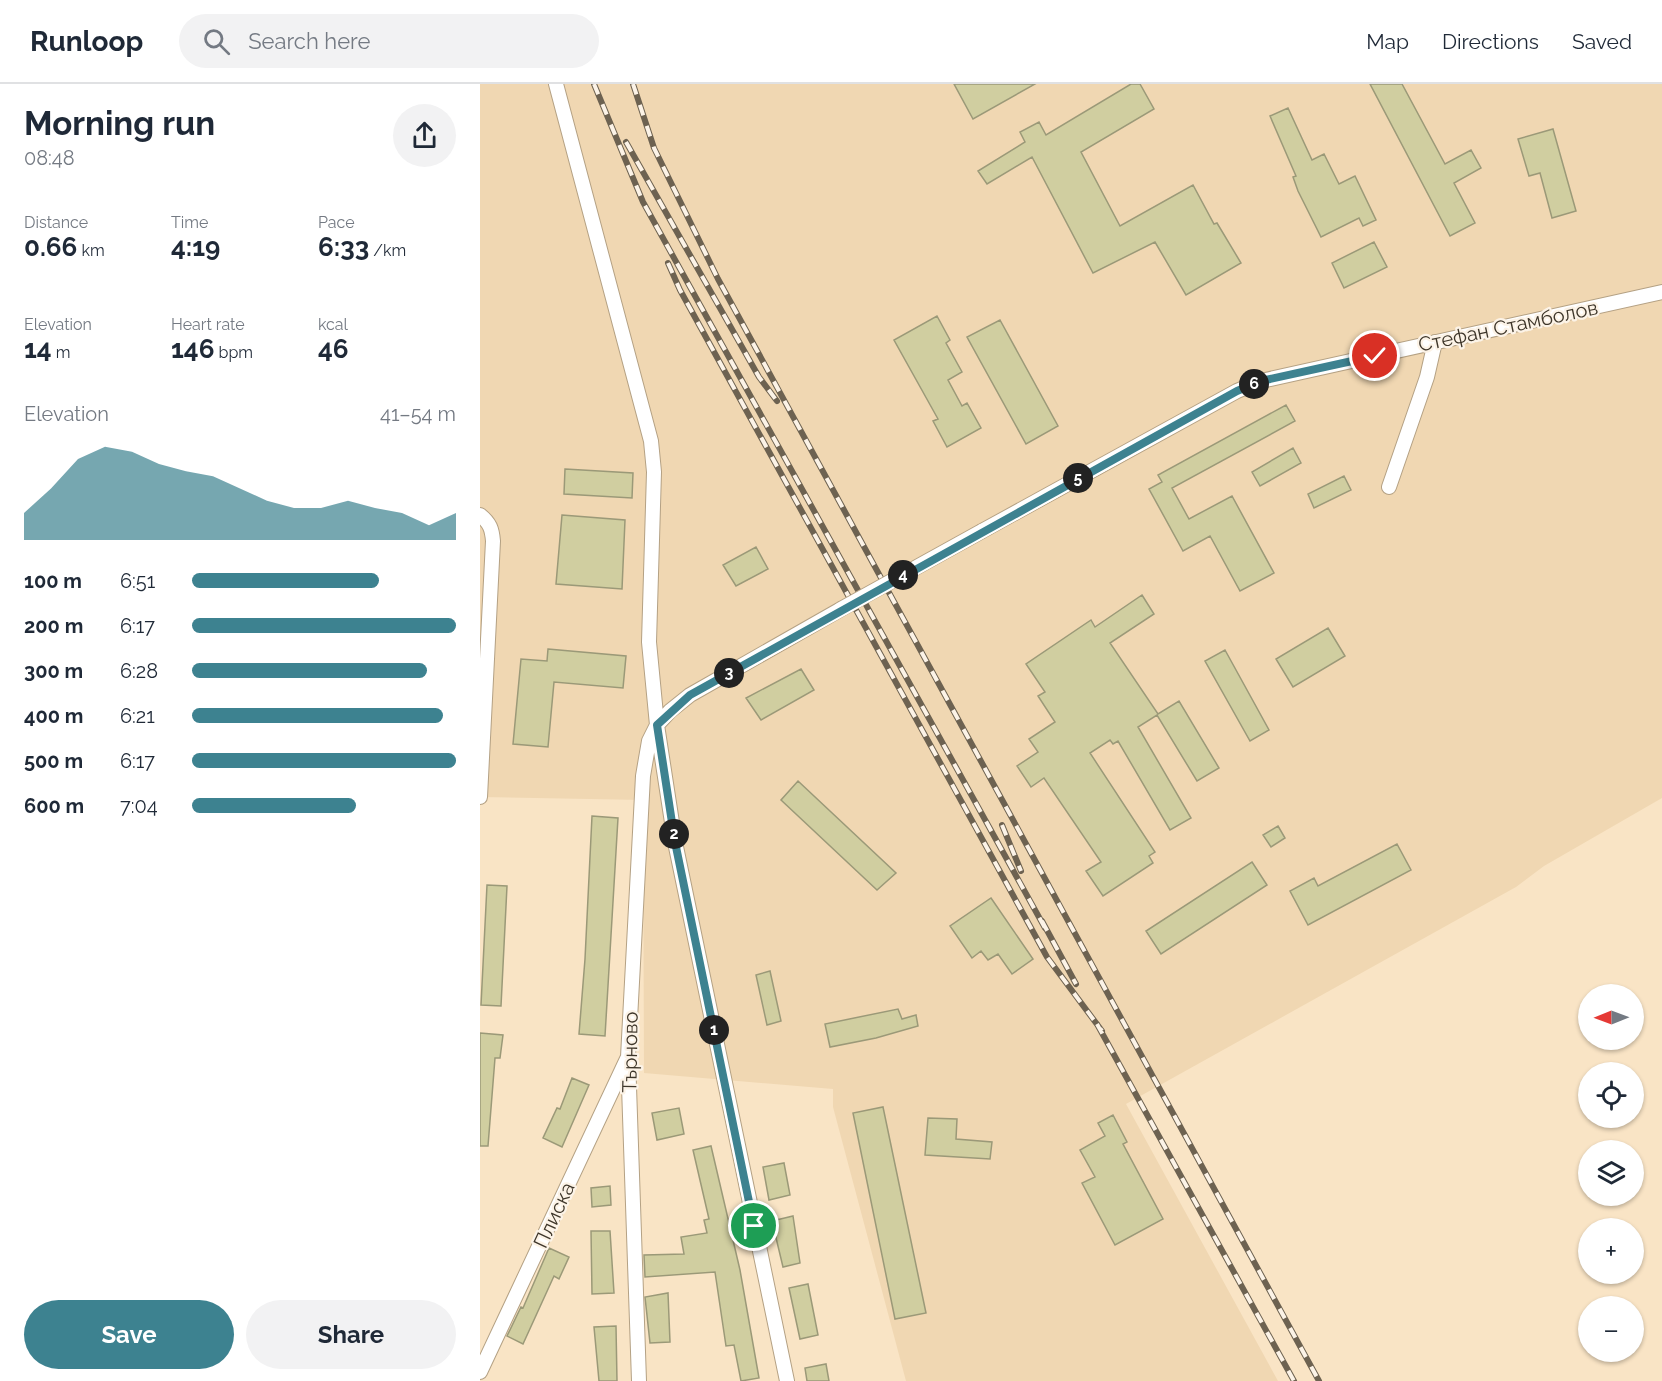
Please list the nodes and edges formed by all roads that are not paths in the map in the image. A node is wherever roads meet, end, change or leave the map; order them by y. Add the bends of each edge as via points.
1 (556, 84) edge
2 (1662, 292) edge
3 (1435, 342) junction
4 (1389, 488) dead end
5 (480, 515) edge
6 (657, 725) junction
7 (480, 797) edge
8 (628, 1057) junction
9 (480, 1372) edge
10 (639, 1381) edge
11 (787, 1381) edge

1 - 6 street via 651,441 654,472 649,642
2 - 3 street, Стефан Стамболов
3 - 4 street
3 - 6 street, Стефан Стамболов, bridge via 1261,381 1237,391 690,695
5 - 7 street via 488,521 493,542
6 - 8 street, Търново via 649,741 643,776
6 - 11 street via 677,853
8 - 9 street, Плиска
8 - 10 street, Търново

